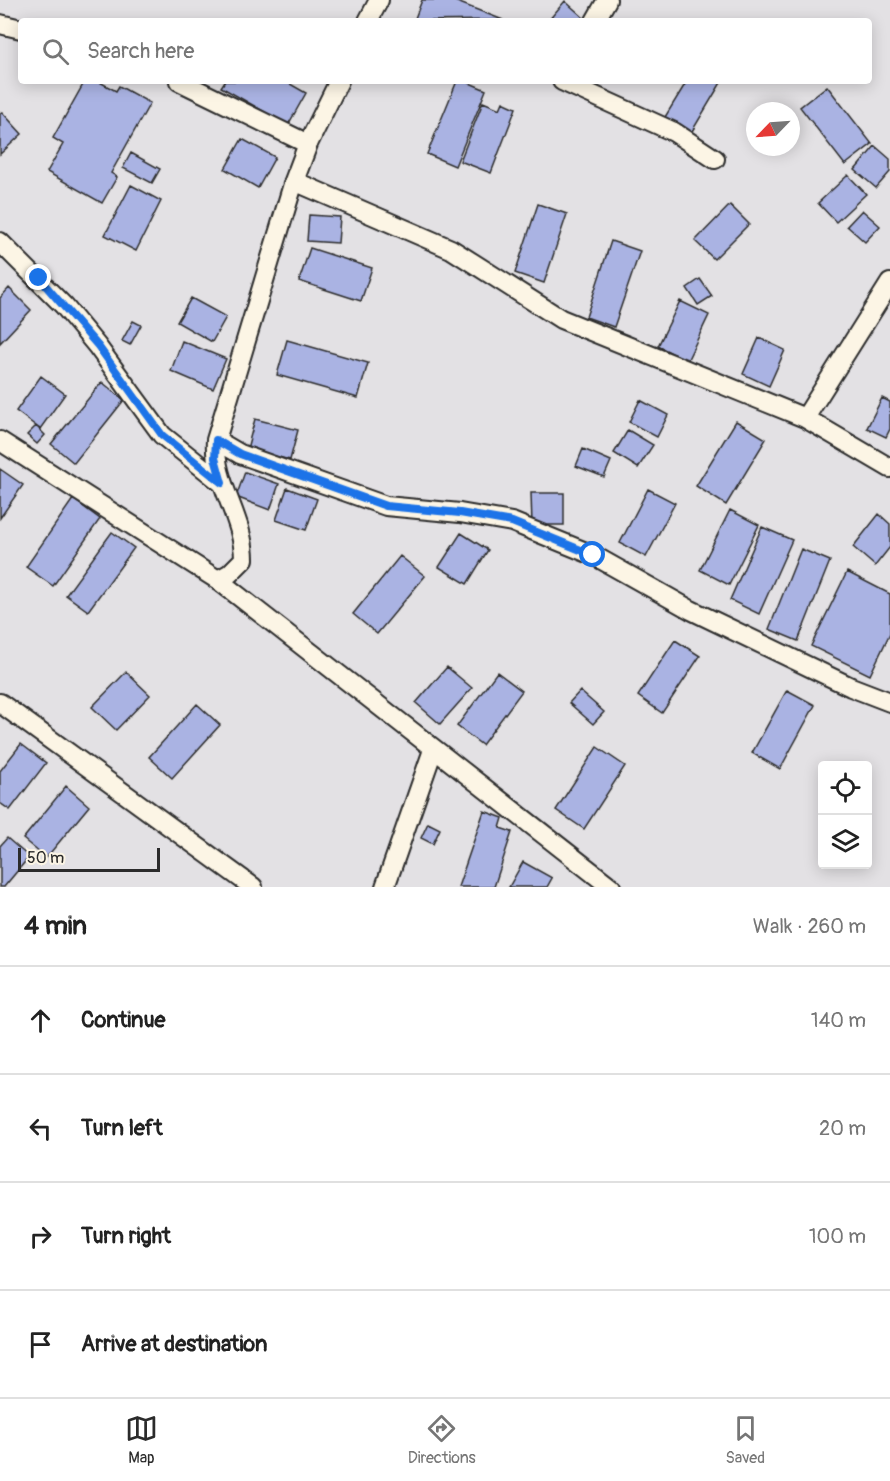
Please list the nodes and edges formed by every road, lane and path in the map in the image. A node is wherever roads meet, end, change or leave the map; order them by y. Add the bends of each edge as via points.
1 (379, 0) edge
2 (607, 0) edge
3 (370, 18) edge
4 (597, 18) edge
5 (0, 24) edge
6 (18, 28) edge
7 (185, 84) edge
8 (338, 84) edge
9 (569, 84) edge
10 (308, 144) junction
11 (715, 159) dead end
12 (294, 181) junction
13 (0, 242) edge
14 (890, 284) edge
15 (805, 418) junction
16 (216, 440) junction
17 (0, 441) edge
18 (890, 468) edge
19 (222, 483) junction
20 (218, 580) junction
21 (890, 702) edge
22 (0, 704) edge
23 (433, 750) junction
24 (253, 887) edge
25 (385, 887) edge
26 (611, 887) edge

1 - 3 street
2 - 4 street
5 - 6 street
7 - 10 street
8 - 10 street
9 - 11 street via 674,132
10 - 12 street
12 - 15 street via 451,249 561,319
12 - 16 street
13 - 19 street via 39,278 98,346 162,435
14 - 15 street
15 - 18 street
16 - 19 street via 215,458
16 - 21 street via 240,454 386,506 512,522 593,555 691,610
17 - 20 street
19 - 20 street via 244,539 244,559
20 - 23 street
22 - 24 street
23 - 25 street
23 - 26 street

